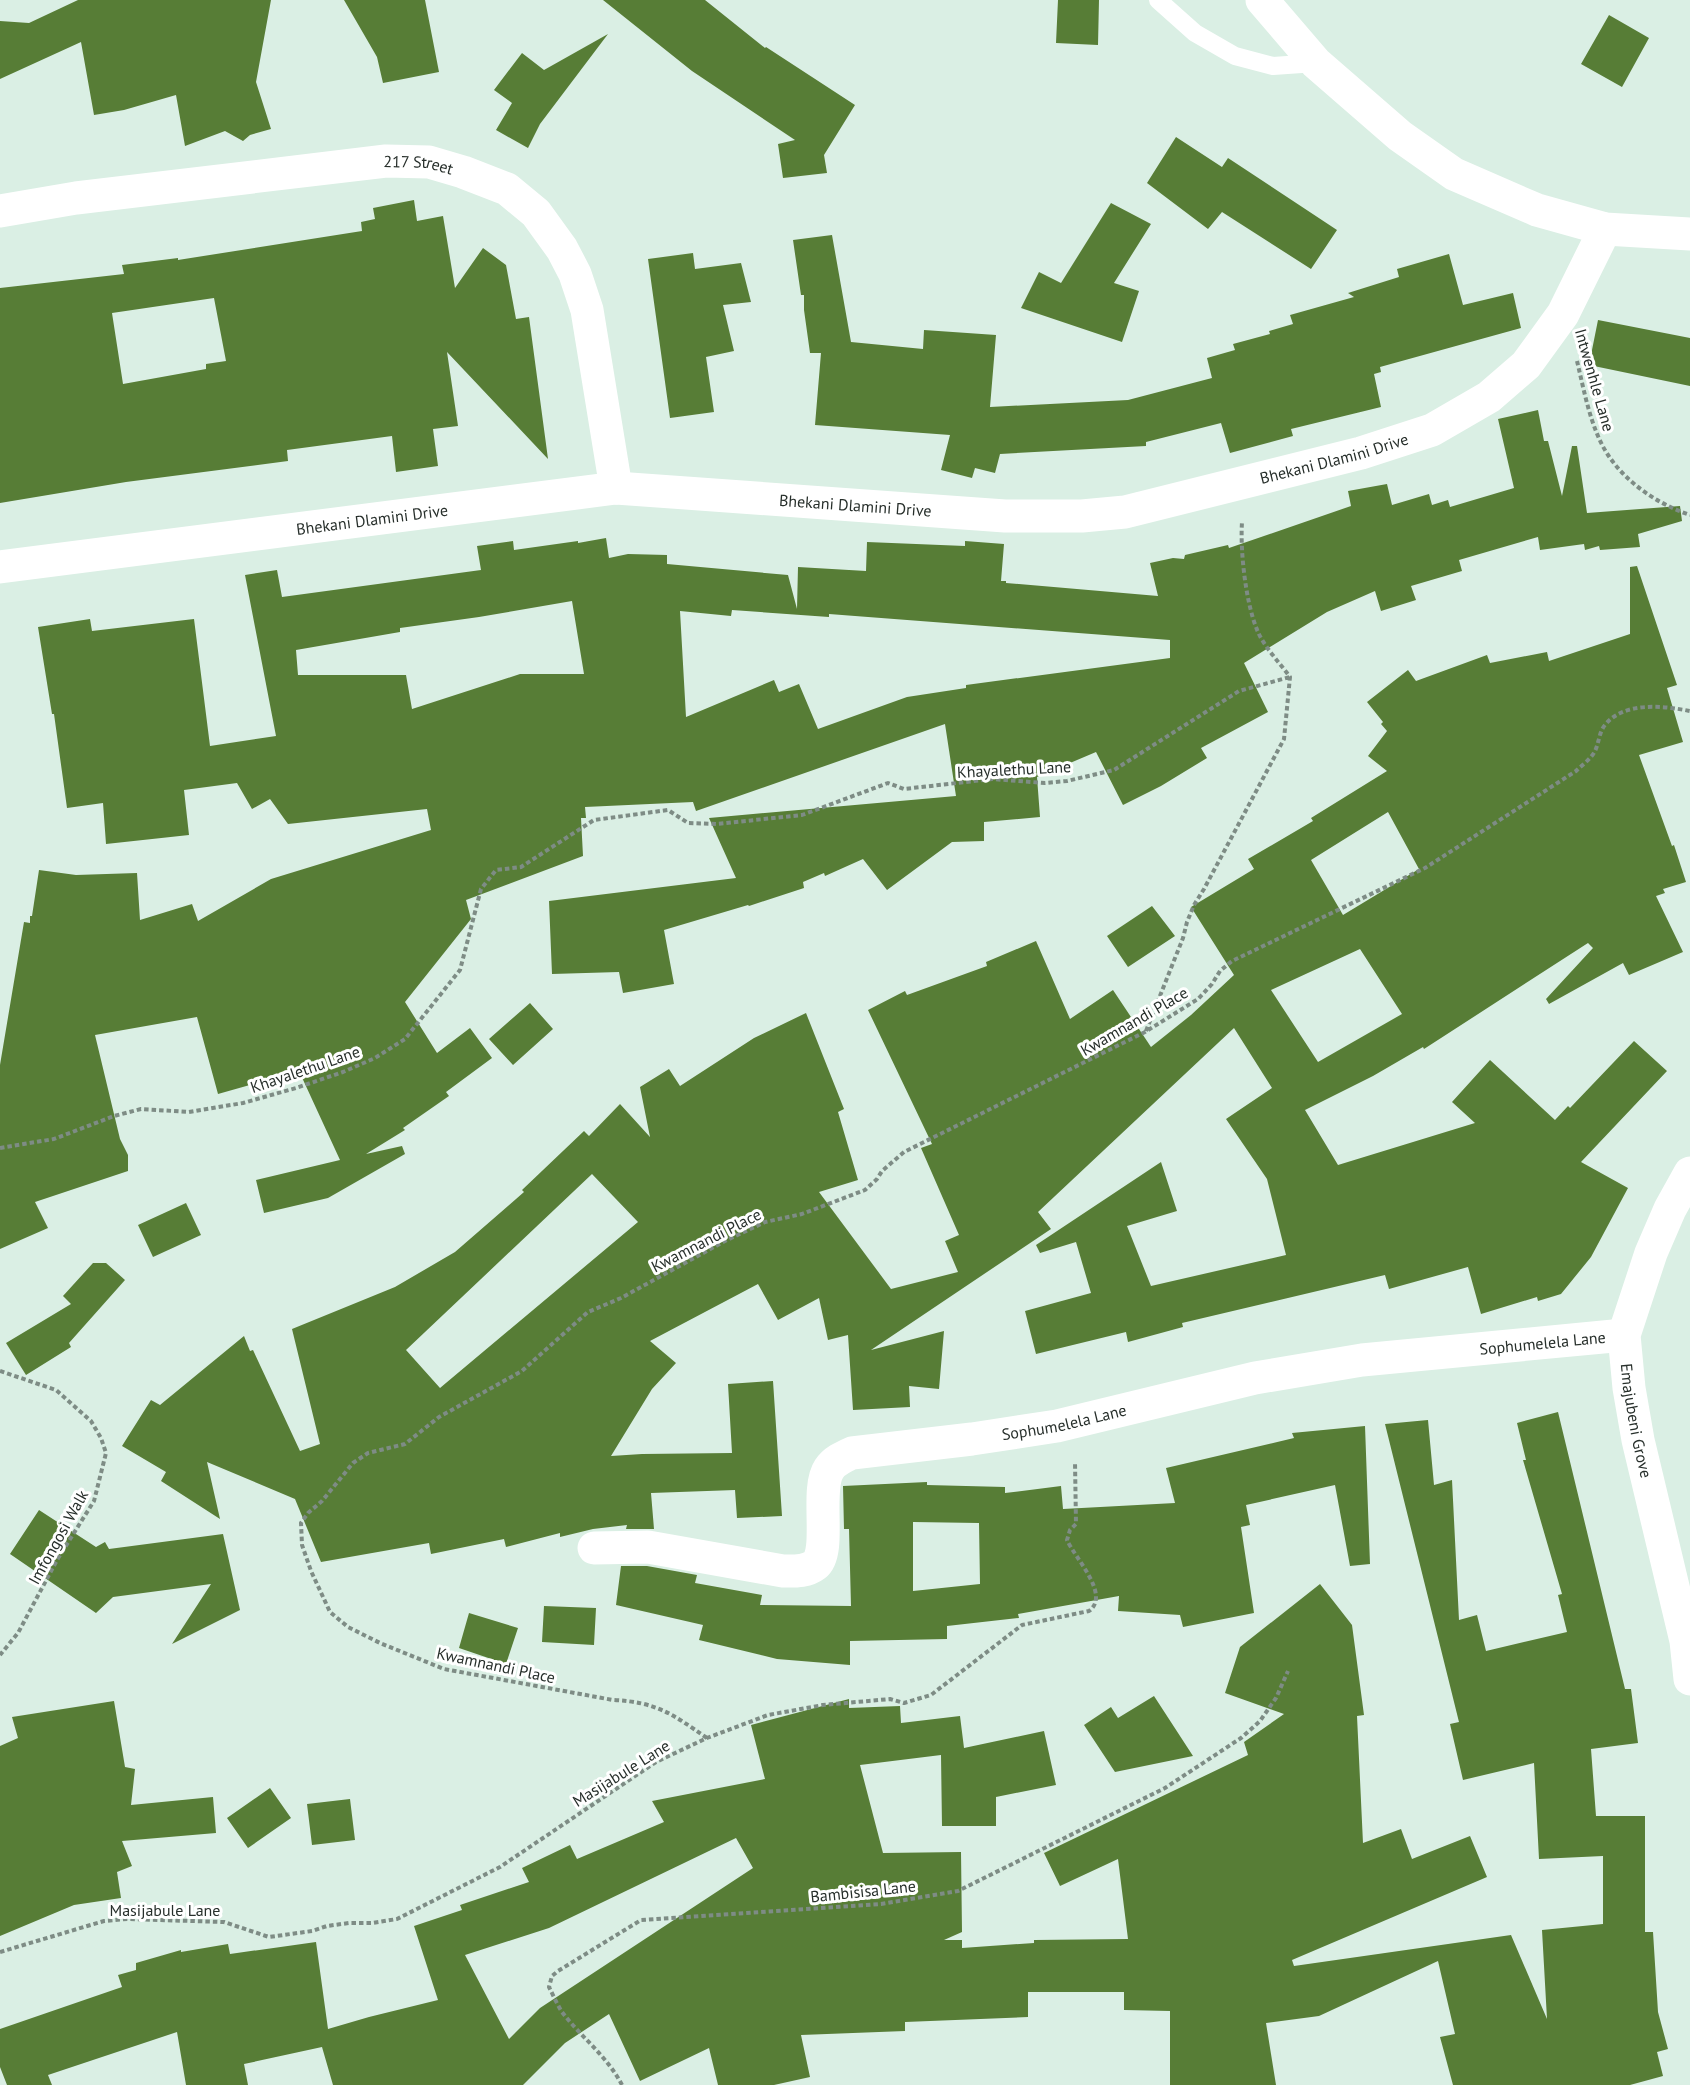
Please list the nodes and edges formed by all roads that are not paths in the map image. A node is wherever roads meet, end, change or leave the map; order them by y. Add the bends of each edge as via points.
1 (1158, 0) edge
2 (1262, 0) edge
3 (1316, 63) junction
4 (0, 211) edge
5 (1605, 229) junction
6 (1690, 234) edge
7 (616, 488) junction
8 (0, 567) edge
9 (1690, 1173) edge
10 (1624, 1335) junction
11 (594, 1548) dead end
12 (1690, 1679) edge

1 - 3 lane via 1195,33 1235,56 1272,66
2 - 3 street
3 - 5 street via 1400,136 1454,174 1537,210
4 - 7 street, 217 Street via 76,198 386,161 429,162 507,189 536,213 575,274 586,310
5 - 6 street
5 - 7 street, Bhekani Dlamini Drive via 1563,314 1526,365 1489,397 1432,430 1361,453 1125,512 1082,516 1005,516
7 - 8 street, Bhekani Dlamini Drive
9 - 10 street, Emajubeni Grove via 1651,1253
10 - 11 street, Sophumelela Lane via 1362,1360 1255,1378 1058,1426 852,1453 829,1467 824,1480 820,1560 801,1571 648,1547
10 - 12 street, Emajubeni Grove via 1638,1440 1686,1641

